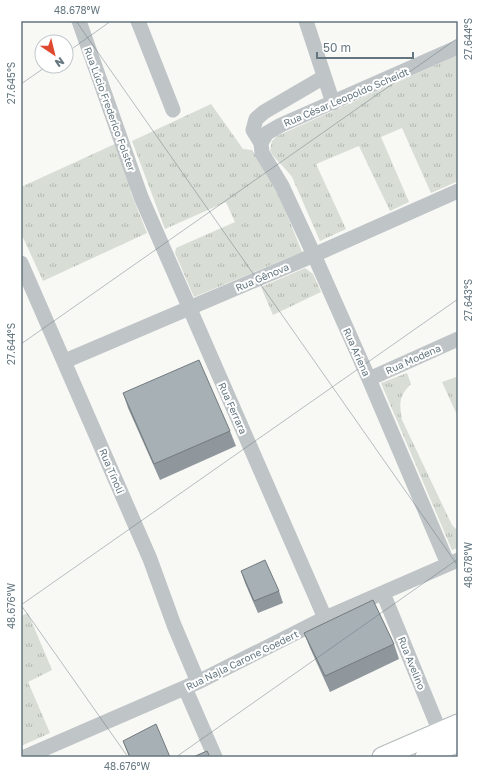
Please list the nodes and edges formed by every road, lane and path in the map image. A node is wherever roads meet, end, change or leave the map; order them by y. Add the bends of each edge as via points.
1 (79, 21) edge
2 (138, 21) edge
3 (306, 21) edge
4 (458, 47) edge
5 (324, 77) junction
6 (333, 103) junction
7 (173, 110) dead end
8 (261, 143) junction
9 (458, 191) edge
10 (141, 197) joint
11 (314, 255) junction
12 (21, 263) edge
13 (190, 308) junction
14 (458, 339) edge
15 (65, 361) junction
16 (369, 379) junction
17 (453, 562) edge
18 (383, 593) junction
19 (325, 618) junction
20 (192, 685) junction
21 (458, 724) edge
22 (449, 745) edge
23 (25, 757) edge
24 (215, 757) edge
25 (382, 757) edge
26 (425, 757) edge

1 - 10 street, Rua Lúcio Frederico Folster
2 - 7 street
3 - 5 street
4 - 6 street, Rua César Leopoldo Scheidt
5 - 6 street
5 - 8 street, Rua Ariena via 256,119 253,130
6 - 8 street, Rua César Leopoldo Scheidt via 281,125 267,133
8 - 11 street, Rua Ariena via 262,152 282,186
9 - 11 street, Rua Gênova
10 - 13 street, Rua Ferrara
11 - 13 street, Rua Gênova
11 - 16 street, Rua Ariena
12 - 15 street, Rua Tínoli
13 - 15 street, Rua Gênova
13 - 19 street, Rua Ferrara
14 - 16 street, Rua Modena
15 - 20 street, Rua Tínoli via 150,559
16 - 17 street, Rua Ariena
17 - 18 street, Rua Najla Carone Goedert
18 - 19 street, Rua Najla Carone Goedert
18 - 22 street, Rua Avelino
19 - 20 street, Rua Najla Carone Goedert
20 - 23 street, Rua Najla Carone Goedert
20 - 24 street, Rua Tínoli
21 - 22 main road
22 - 25 main road
22 - 26 main road

